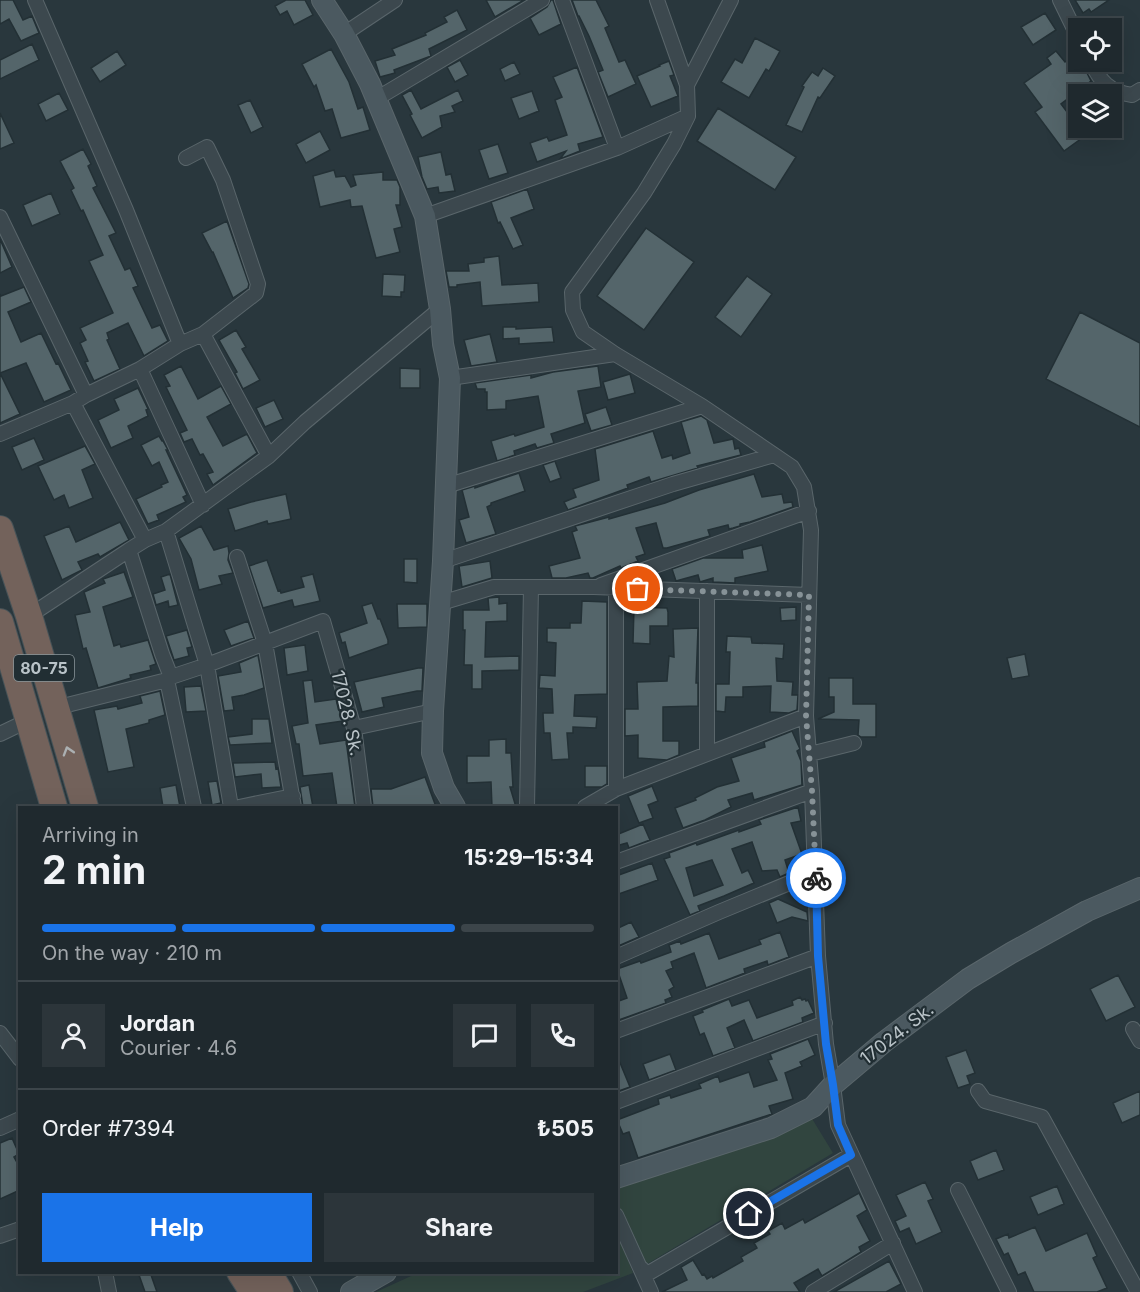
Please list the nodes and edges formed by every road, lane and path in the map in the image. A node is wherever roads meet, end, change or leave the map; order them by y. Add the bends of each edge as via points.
1 (35, 0) edge
2 (322, 0) edge
3 (395, 0) edge
4 (542, 0) edge
5 (562, 0) edge
6 (657, 0) edge
7 (731, 0) edge
8 (1060, 0) edge
9 (1069, 18) edge
10 (344, 34) junction
11 (1096, 72) edge
12 (687, 85) junction
13 (1140, 90) edge
14 (376, 99) junction
15 (688, 116) junction
16 (617, 147) junction
17 (186, 158) dead end
18 (425, 216) junction
19 (0, 217) edge
20 (440, 309) junction
21 (203, 334) junction
22 (180, 344) junction
23 (615, 354) junction
24 (140, 369) junction
25 (450, 378) junction
26 (86, 395) junction
27 (73, 403) junction
28 (702, 406) junction
29 (0, 434) edge
30 (774, 454) junction
31 (269, 456) junction
32 (446, 486) junction
33 (203, 505) junction
34 (809, 512) junction
35 (0, 529) edge
36 (166, 531) junction
37 (145, 540) junction
38 (129, 550) junction
39 (237, 557) dead end
40 (443, 561) junction
41 (531, 587) junction
42 (594, 587) junction
43 (616, 589) junction
44 (707, 591) junction
45 (809, 595) junction
46 (441, 603) junction
47 (29, 616) junction
48 (0, 622) edge
49 (265, 643) junction
50 (207, 665) junction
51 (169, 679) junction
52 (55, 708) junction
53 (433, 711) junction
54 (806, 716) junction
55 (29, 720) junction
56 (354, 728) junction
57 (0, 734) edge
58 (854, 743) dead end
59 (707, 753) junction
60 (810, 754) junction
61 (616, 789) junction
62 (812, 791) junction
63 (294, 802) edge
64 (54, 806) edge
65 (85, 806) edge
66 (194, 806) edge
67 (231, 806) edge
68 (250, 806) edge
69 (364, 806) edge
70 (454, 806) edge
71 (527, 806) edge
72 (587, 806) edge
73 (618, 861) edge
74 (816, 872) junction
75 (1140, 888) edge
76 (618, 956) edge
77 (818, 956) junction
78 (825, 1023) junction
79 (618, 1031) edge
80 (0, 1033) edge
81 (11, 1054) edge
82 (833, 1085) junction
83 (978, 1091) dead end
84 (618, 1101) edge
85 (18, 1120) edge
86 (0, 1128) edge
87 (851, 1155) junction
88 (618, 1177) edge
89 (958, 1190) dead end
90 (618, 1219) edge
91 (18, 1230) edge
92 (0, 1236) edge
93 (893, 1243) junction
94 (641, 1268) junction
95 (105, 1274) edge
96 (241, 1274) edge
97 (269, 1274) edge
98 (300, 1274) edge
99 (357, 1274) edge
100 (382, 1274) edge
101 (1135, 1289) edge
102 (109, 1292) edge
103 (254, 1292) edge
104 (280, 1292) edge
105 (310, 1292) edge
106 (341, 1292) edge
107 (351, 1292) edge
108 (651, 1292) edge
109 (813, 1292) edge
110 (915, 1292) edge
111 (1009, 1292) edge

1 - 22 street
2 - 10 street
3 - 10 street
4 - 14 street
5 - 16 street
6 - 12 street
7 - 12 street
8 - 9 street
10 - 14 street
11 - 13 street via 1114,90 1132,95
12 - 15 street
14 - 18 street
15 - 16 street
15 - 23 street via 644,193 572,292 573,310 583,332
16 - 18 street
17 - 21 street via 207,147 223,180 258,284 256,293
18 - 20 street
19 - 26 street
20 - 25 street
20 - 31 street
21 - 22 street
21 - 31 street
22 - 24 street
23 - 25 street
23 - 28 street
24 - 26 street
24 - 33 street
25 - 32 street
26 - 27 street
27 - 29 street
27 - 37 street
28 - 30 street
28 - 32 street
30 - 34 street via 792,467 804,487
30 - 40 street
31 - 33 street
32 - 40 street
33 - 36 street
34 - 42 street
34 - 45 street
35 - 47 highway, 80-75
36 - 37 street
36 - 50 street
37 - 38 street
38 - 47 street
38 - 51 street
39 - 49 street
40 - 46 street
41 - 42 street
41 - 46 street via 494,587
41 - 71 street
42 - 43 street
43 - 44 street
43 - 61 street
44 - 45 street
44 - 59 street
45 - 54 street
46 - 53 street
47 - 52 highway, 80-75
48 - 55 highway, 80-75
49 - 50 street
49 - 56 street, 17028. Sk. via 322,621
49 - 63 street
50 - 51 street
50 - 67 street
51 - 52 street
51 - 66 street
65 -> 52 highway, 80-75
53 - 56 street
53 - 70 street via 432,753
54 - 59 street
54 - 60 street
55 - 57 street
55 - 64 highway, 80-75
56 - 69 street, 17028. Sk.
58 - 60 street
59 - 61 street
60 - 62 street
61 - 72 street
62 - 73 street
62 - 74 street
63 - 68 street
74 - 76 street
74 - 77 street
75 - 82 street, 17024. Sk. via 1087,911 968,979
77 - 78 street
77 - 79 street
78 - 82 street
78 - 84 street
80 - 81 street
82 - 87 street via 838,1125
82 - 88 street, 17024. Sk. via 813,1107 771,1128
83 - 101 street via 985,1101 1042,1117
85 - 86 street
87 - 93 street
87 - 94 street via 647,1274
89 - 111 street
90 - 94 street
91 - 92 street
93 - 109 street
93 - 110 street
94 - 108 street
95 - 102 street
96 - 103 highway
97 - 104 highway
98 - 105 street
99 - 106 street
100 - 107 street

